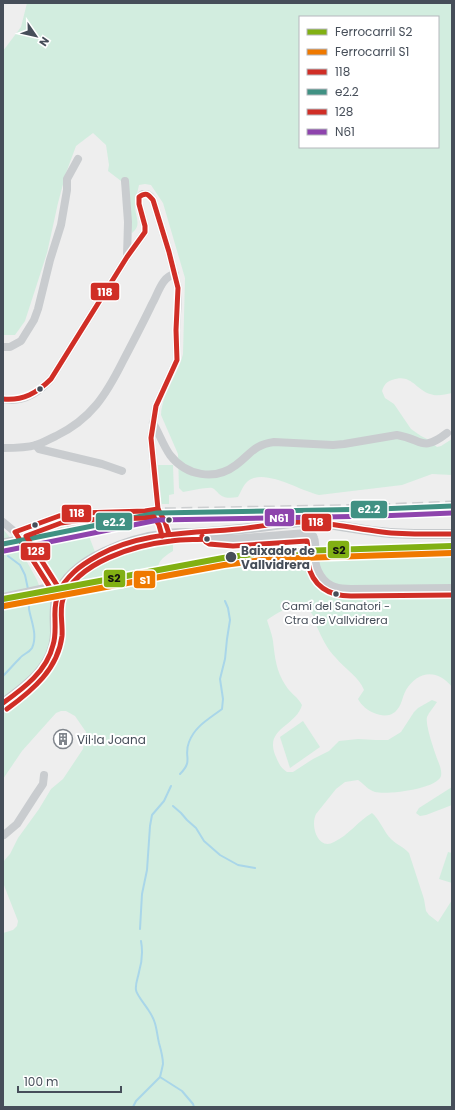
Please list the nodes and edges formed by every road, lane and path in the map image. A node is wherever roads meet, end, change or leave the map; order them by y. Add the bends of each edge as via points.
1 (78, 159) dead end
2 (125, 181) dead end
3 (127, 257) junction
4 (175, 274) junction
5 (3, 347) edge
6 (3, 399) edge
7 (153, 422) junction
8 (447, 433) dead end
9 (36, 445) junction
10 (3, 448) edge
11 (122, 472) dead end
12 (158, 509) junction
13 (9, 527) edge
14 (207, 532) junction
15 (169, 534) junction
16 (452, 534) edge
17 (50, 587) junction
18 (452, 588) edge
19 (3, 597) edge
20 (56, 597) junction
21 (3, 703) edge
22 (44, 775) dead end
23 (4, 835) edge

1 - 5 street via 67,179 68,190 61,225 38,309 21,341 10,347
2 - 3 street
3 - 4 street via 145,232 138,200 141,195 147,194 153,200
3 - 6 street via 51,379 40,390 30,395 16,400
4 - 7 street via 178,288 177,360 156,406
4 - 9 street via 163,282 117,373 98,403 71,429
7 - 8 street via 177,463 199,474 208,475 231,468 253,449 266,443 333,445 397,435 421,443 430,443
7 - 12 street via 151,438
9 - 10 street
9 - 11 street via 39,449 102,464
12 - 13 street via 81,512 30,526
12 - 15 street
13 - 17 street
14 - 15 main road
14 - 16 main road via 309,522 395,534
14 - 18 street via 211,537 233,540 306,533 312,535 315,540 318,570 322,578 336,588
15 - 20 main road via 107,550 74,572
17 - 19 street
17 - 20 street
20 - 21 main road via 54,644 47,660 35,678
22 - 23 street via 43,784 17,824

